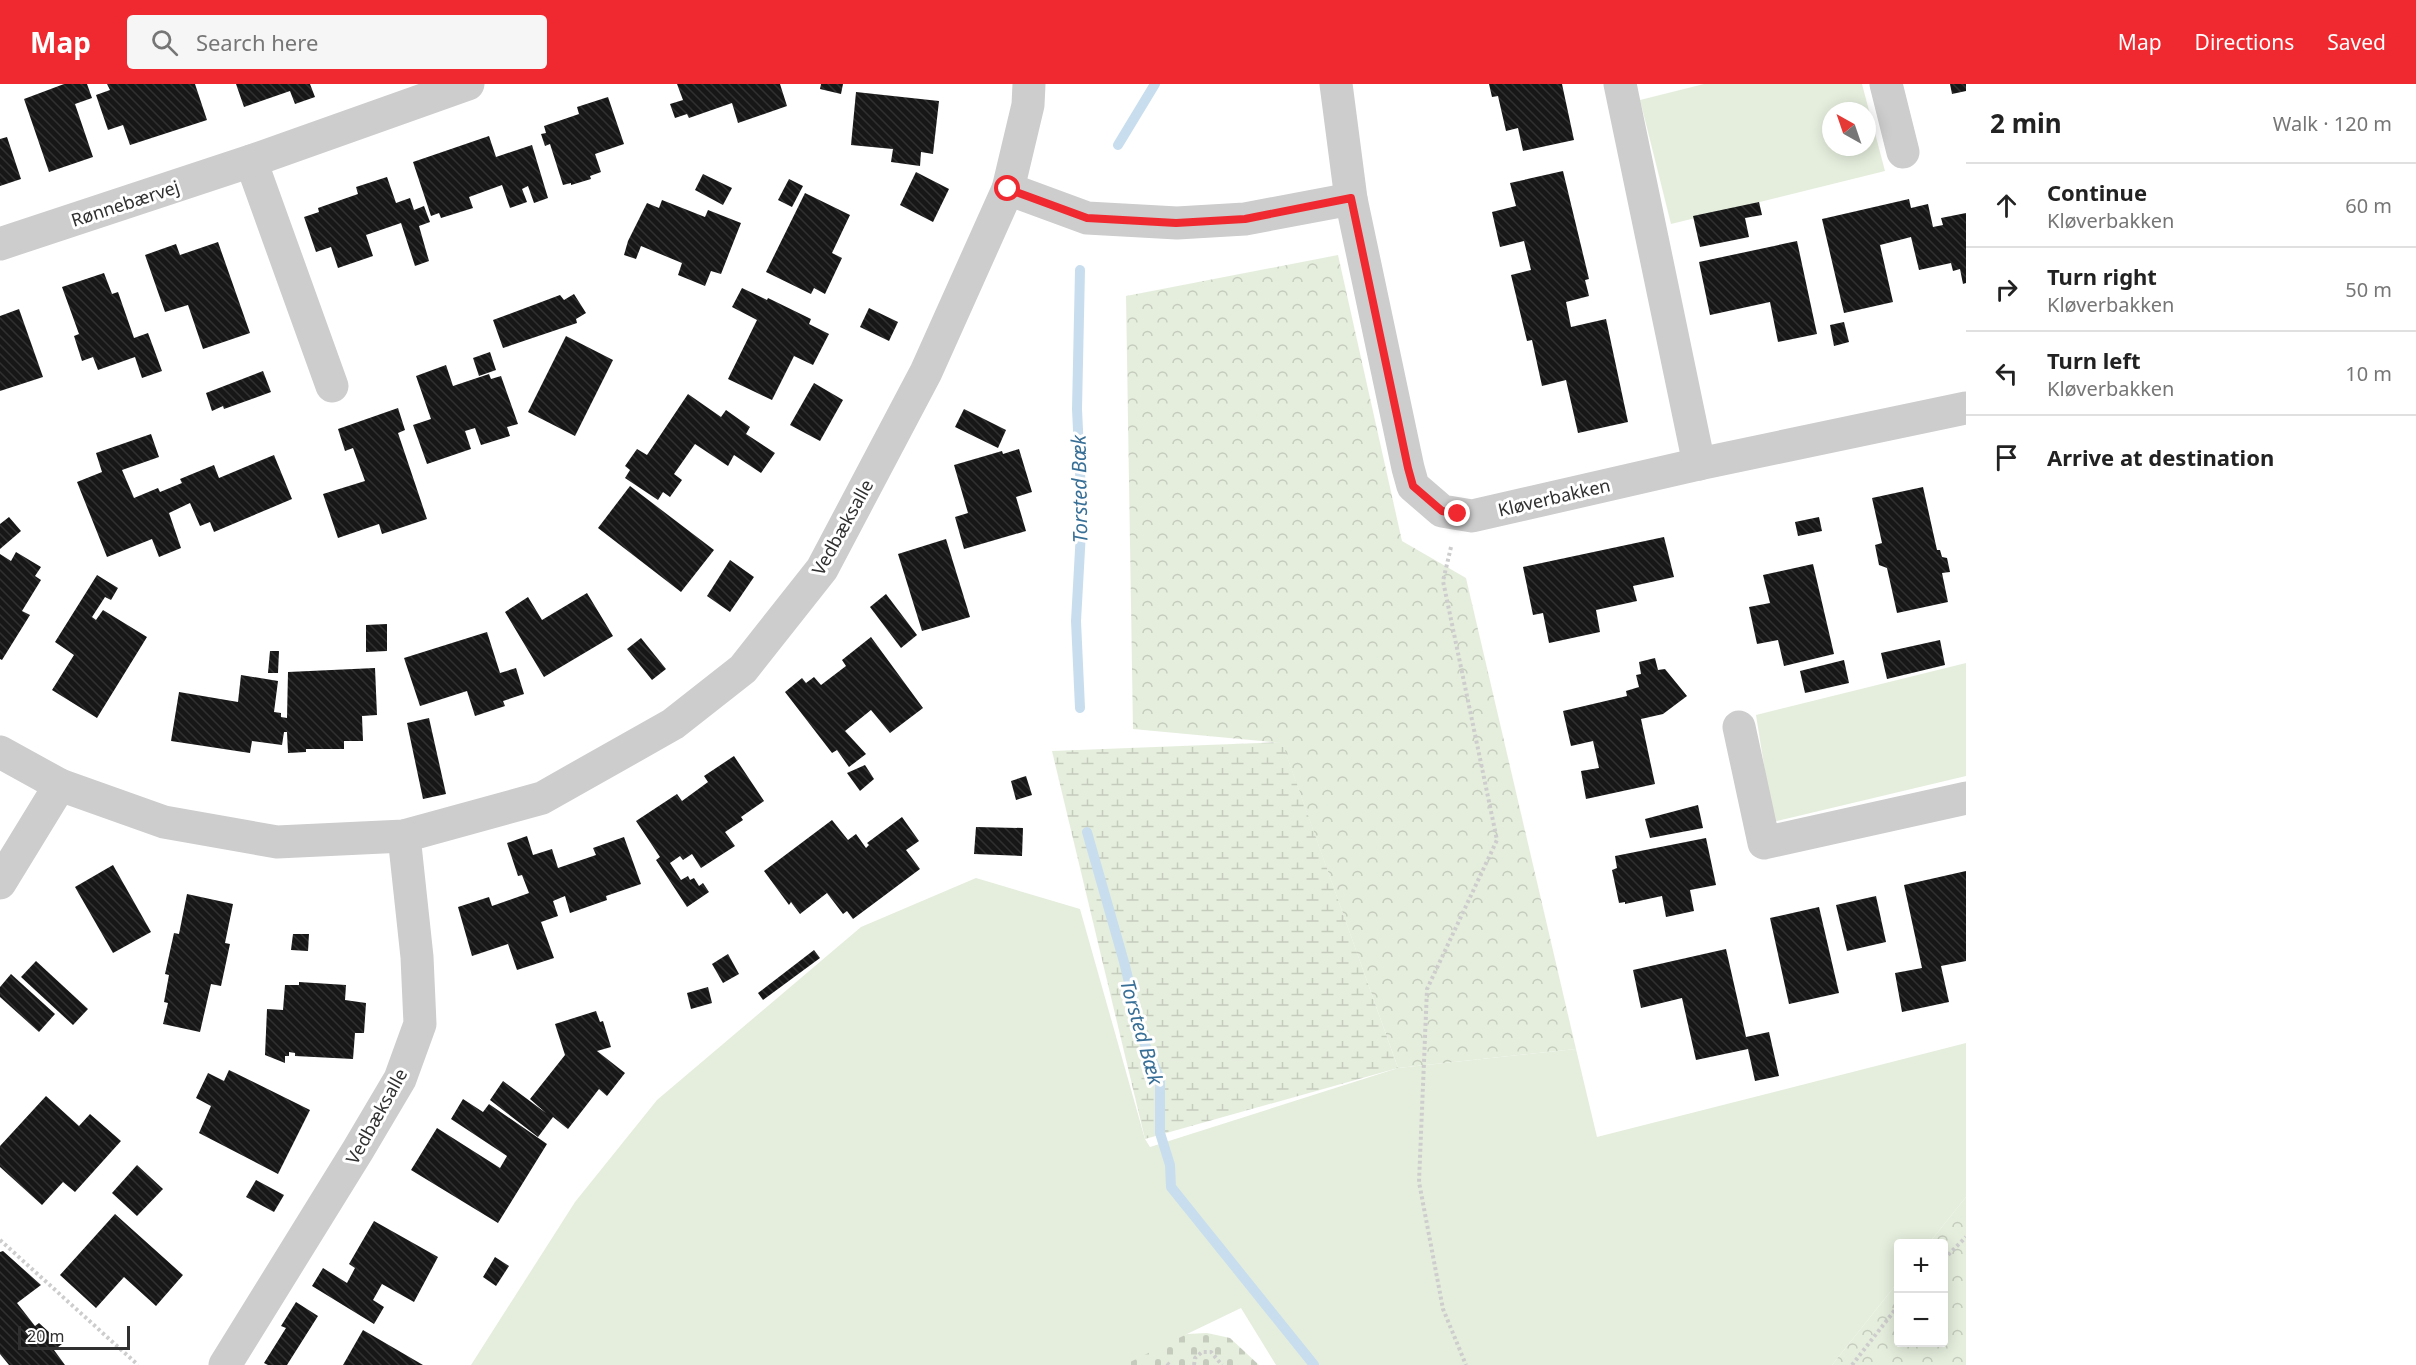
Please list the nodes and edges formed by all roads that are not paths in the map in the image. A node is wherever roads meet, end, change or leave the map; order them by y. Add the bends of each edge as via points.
1 (468, 84) edge
2 (1029, 84) edge
3 (1336, 84) edge
4 (1620, 84) edge
5 (1886, 84) edge
6 (1903, 152) dead end
7 (251, 161) junction
8 (1008, 189) junction
9 (1351, 198) junction
10 (0, 244) edge
11 (333, 386) dead end
12 (1966, 408) edge
13 (1699, 464) junction
14 (1739, 727) dead end
15 (0, 752) edge
16 (60, 785) junction
17 (1966, 798) edge
18 (404, 836) junction
19 (0, 883) edge
20 (225, 1365) edge

1 - 7 street, Rønnebærvej
2 - 8 street, Vedbæksalle via 1028,105
3 - 9 street, Kløverbakken
4 - 13 street
5 - 6 street
7 - 10 street, Rønnebærvej
7 - 11 street
8 - 9 street via 1087,218 1176,223 1245,219
8 - 18 street, Vedbæksalle via 926,372 822,569 743,669 673,724 542,798
9 - 13 street, Kløverbakken via 1413,486 1442,511 1472,516
12 - 13 street, Kløverbakken
14 - 17 street via 1764,843
15 - 16 street, Vedbæksalle
16 - 18 street, Vedbæksalle via 164,822 277,842
16 - 19 street
18 - 20 street, Vedbæksalle via 420,1024 400,1078

